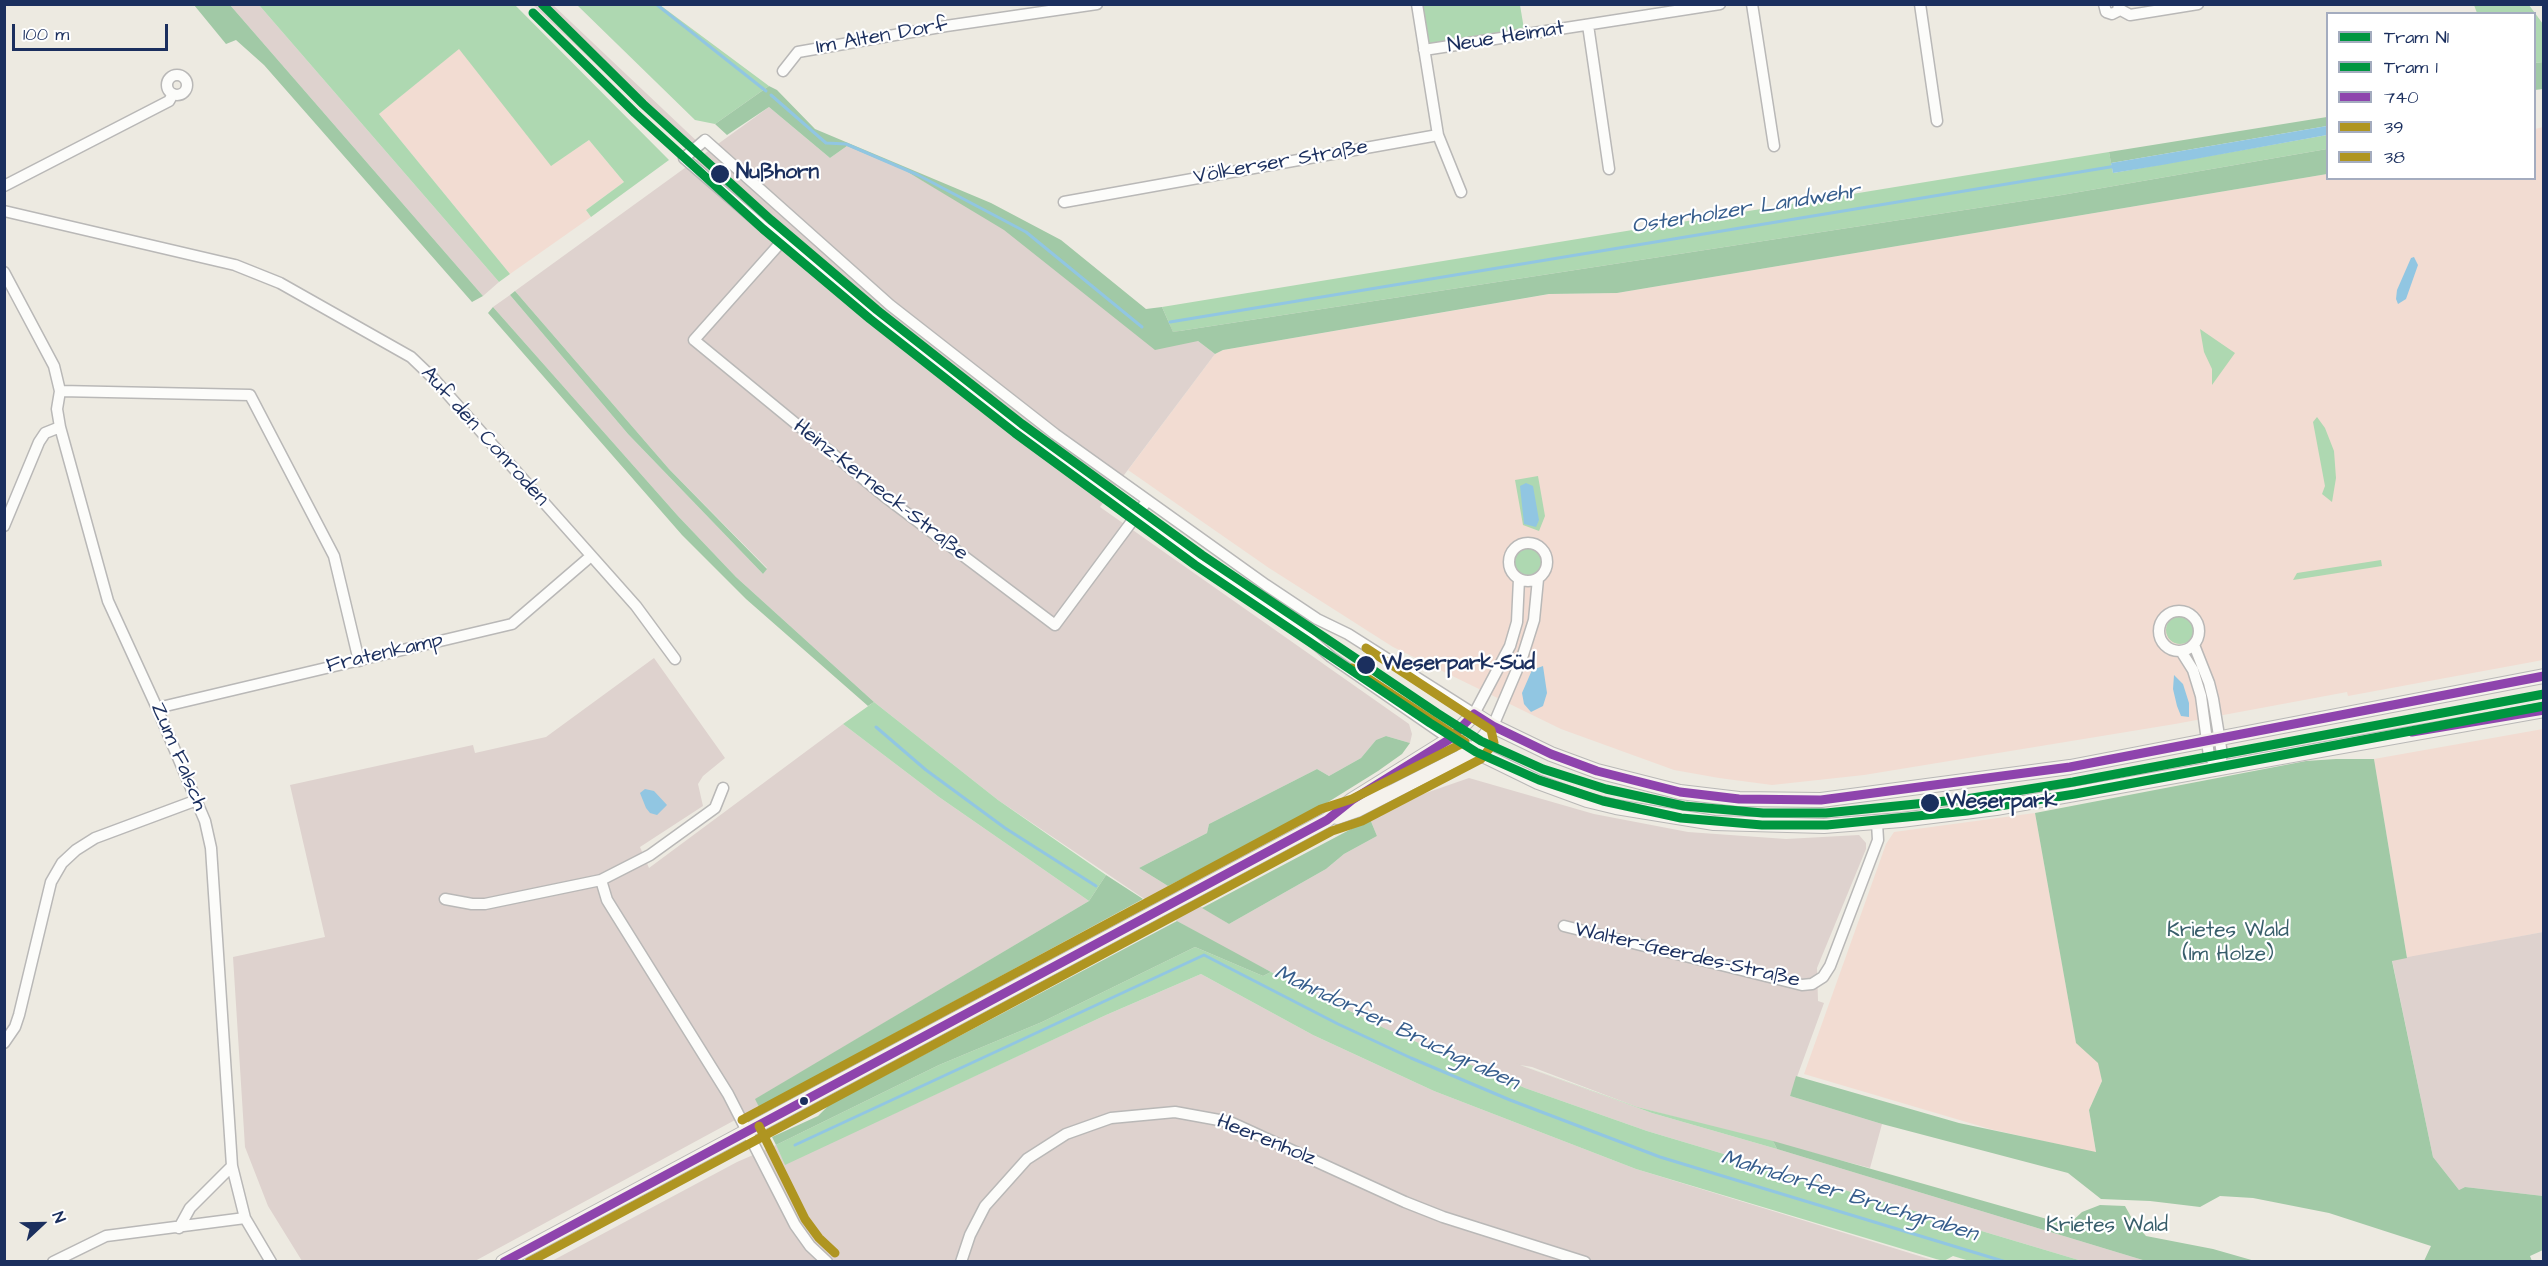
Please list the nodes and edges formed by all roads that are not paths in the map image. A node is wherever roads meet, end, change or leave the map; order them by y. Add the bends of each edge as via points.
1 (1097, 4) edge
2 (1417, 4) edge
3 (1720, 4) edge
4 (1752, 4) edge
5 (1920, 4) edge
6 (2104, 4) edge
7 (2198, 4) edge
8 (2119, 7) edge
9 (1588, 25) junction
10 (1425, 50) junction
11 (783, 71) dead end
12 (173, 94) dead end
13 (1937, 121) dead end
14 (1438, 135) junction
15 (1774, 146) dead end
16 (1610, 169) dead end
17 (4, 186) edge
18 (1461, 192) dead end
19 (1064, 202) dead end
20 (4, 211) edge
21 (783, 240) junction
22 (4, 272) edge
23 (60, 391) junction
24 (60, 427) junction
25 (1147, 501) junction
26 (1136, 517) junction
27 (4, 526) edge
28 (591, 556) junction
29 (1519, 579) junction
30 (1538, 579) junction
31 (2194, 645) junction
32 (2181, 651) junction
33 (675, 659) dead end
34 (359, 661) junction
35 (2544, 676) edge
36 (158, 708) junction
37 (2544, 710) edge
38 (1474, 714) junction
39 (1492, 726) junction
40 (1450, 739) junction
41 (2213, 740) junction
42 (1473, 751) junction
43 (2219, 768) junction
44 (723, 788) dead end
45 (197, 800) junction
46 (1327, 820) junction
47 (1878, 823) junction
48 (601, 880) junction
49 (444, 899) dead end
50 (1564, 927) dead end
51 (4, 1042) edge
52 (748, 1131) junction
53 (232, 1166) junction
54 (245, 1218) junction
55 (178, 1228) junction
56 (826, 1261) edge
57 (52, 1262) edge
58 (271, 1262) edge
59 (503, 1262) edge
60 (961, 1262) edge
61 (1585, 1262) edge

1 - 11 street, Im Alten Dorf via 798,52
2 - 10 street
3 - 9 street, Neue Heimat
4 - 15 street
5 - 13 street
6 - 8 street via 2109,14 2115,14
7 - 8 street via 2130,15
9 - 10 street, Neue Heimat
9 - 16 street, Neue Heimat
10 - 14 street
12 - 17 street via 169,100
14 - 18 street
14 - 19 street, Völkerser Straße
20 - 28 street, Auf den Conroden via 236,265 280,283 347,319 411,357 435,380
21 - 25 street via 684,158 705,140 890,305
21 - 26 street via 967,389
21 - 26 street, Heinz-Kerneck-Straße via 694,340 884,496 1055,625
22 - 23 street, Zum Falsch via 54,366
23 - 24 street, Zum Falsch
23 - 34 street via 250,394 334,556
24 - 27 street via 45,433 39,442
24 - 36 street, Zum Falsch via 108,601
25 - 26 street, Heinz-Kerneck-Straße
25 - 38 street via 1317,619 1348,634
26 - 40 street via 1294,625 1331,657
28 - 33 street, Auf den Conroden via 636,606
28 - 34 street, Fratenkamp via 512,624
29 - 30 street
29 - 30 street via 1510,569 1509,559 1518,546 1528,542 1539,545 1546,554 1547,568
29 - 38 street via 1517,622 1510,646
30 - 39 street via 1525,649
31 - 32 street
31 - 32 street via 2199,634 2198,622 2189,613 2171,612 2162,620 2159,633 2167,647
31 - 41 street via 2209,682
32 - 41 street via 2193,670
34 - 36 street, Fratenkamp
35 - 41 main road
36 - 45 street, Zum Falsch
37 - 43 main road
38 - 39 main road
38 - 40 main road
39 - 41 main road via 1598,771 1680,792 1780,801 1846,797 2070,768
39 - 42 main road
40 - 42 main road
40 - 46 main road
41 - 43 street via 2222,754
42 - 46 main road via 1357,810
42 - 47 main road via 1587,800 1665,816 1752,826
43 - 47 main road
44 - 48 street via 715,808 650,855
45 - 51 street via 95,838 62,863 51,882 19,1015
45 - 53 street, Zum Falsch via 211,848
46 - 52 main road
47 - 50 street, Walter-Geerdes-Straße via 1878,840 1830,966 1812,984 1802,985
48 - 49 street via 484,904
48 - 52 street via 607,900
52 - 56 street via 795,1225
52 - 59 main road
53 - 54 street, Zum Falsch
53 - 55 street via 190,1208
54 - 55 street
54 - 58 street, Zum Falsch
55 - 57 street via 106,1236
60 - 61 street, Heerenholz via 985,1206 1027,1159 1066,1134 1111,1118 1175,1112 1230,1122 1443,1217

